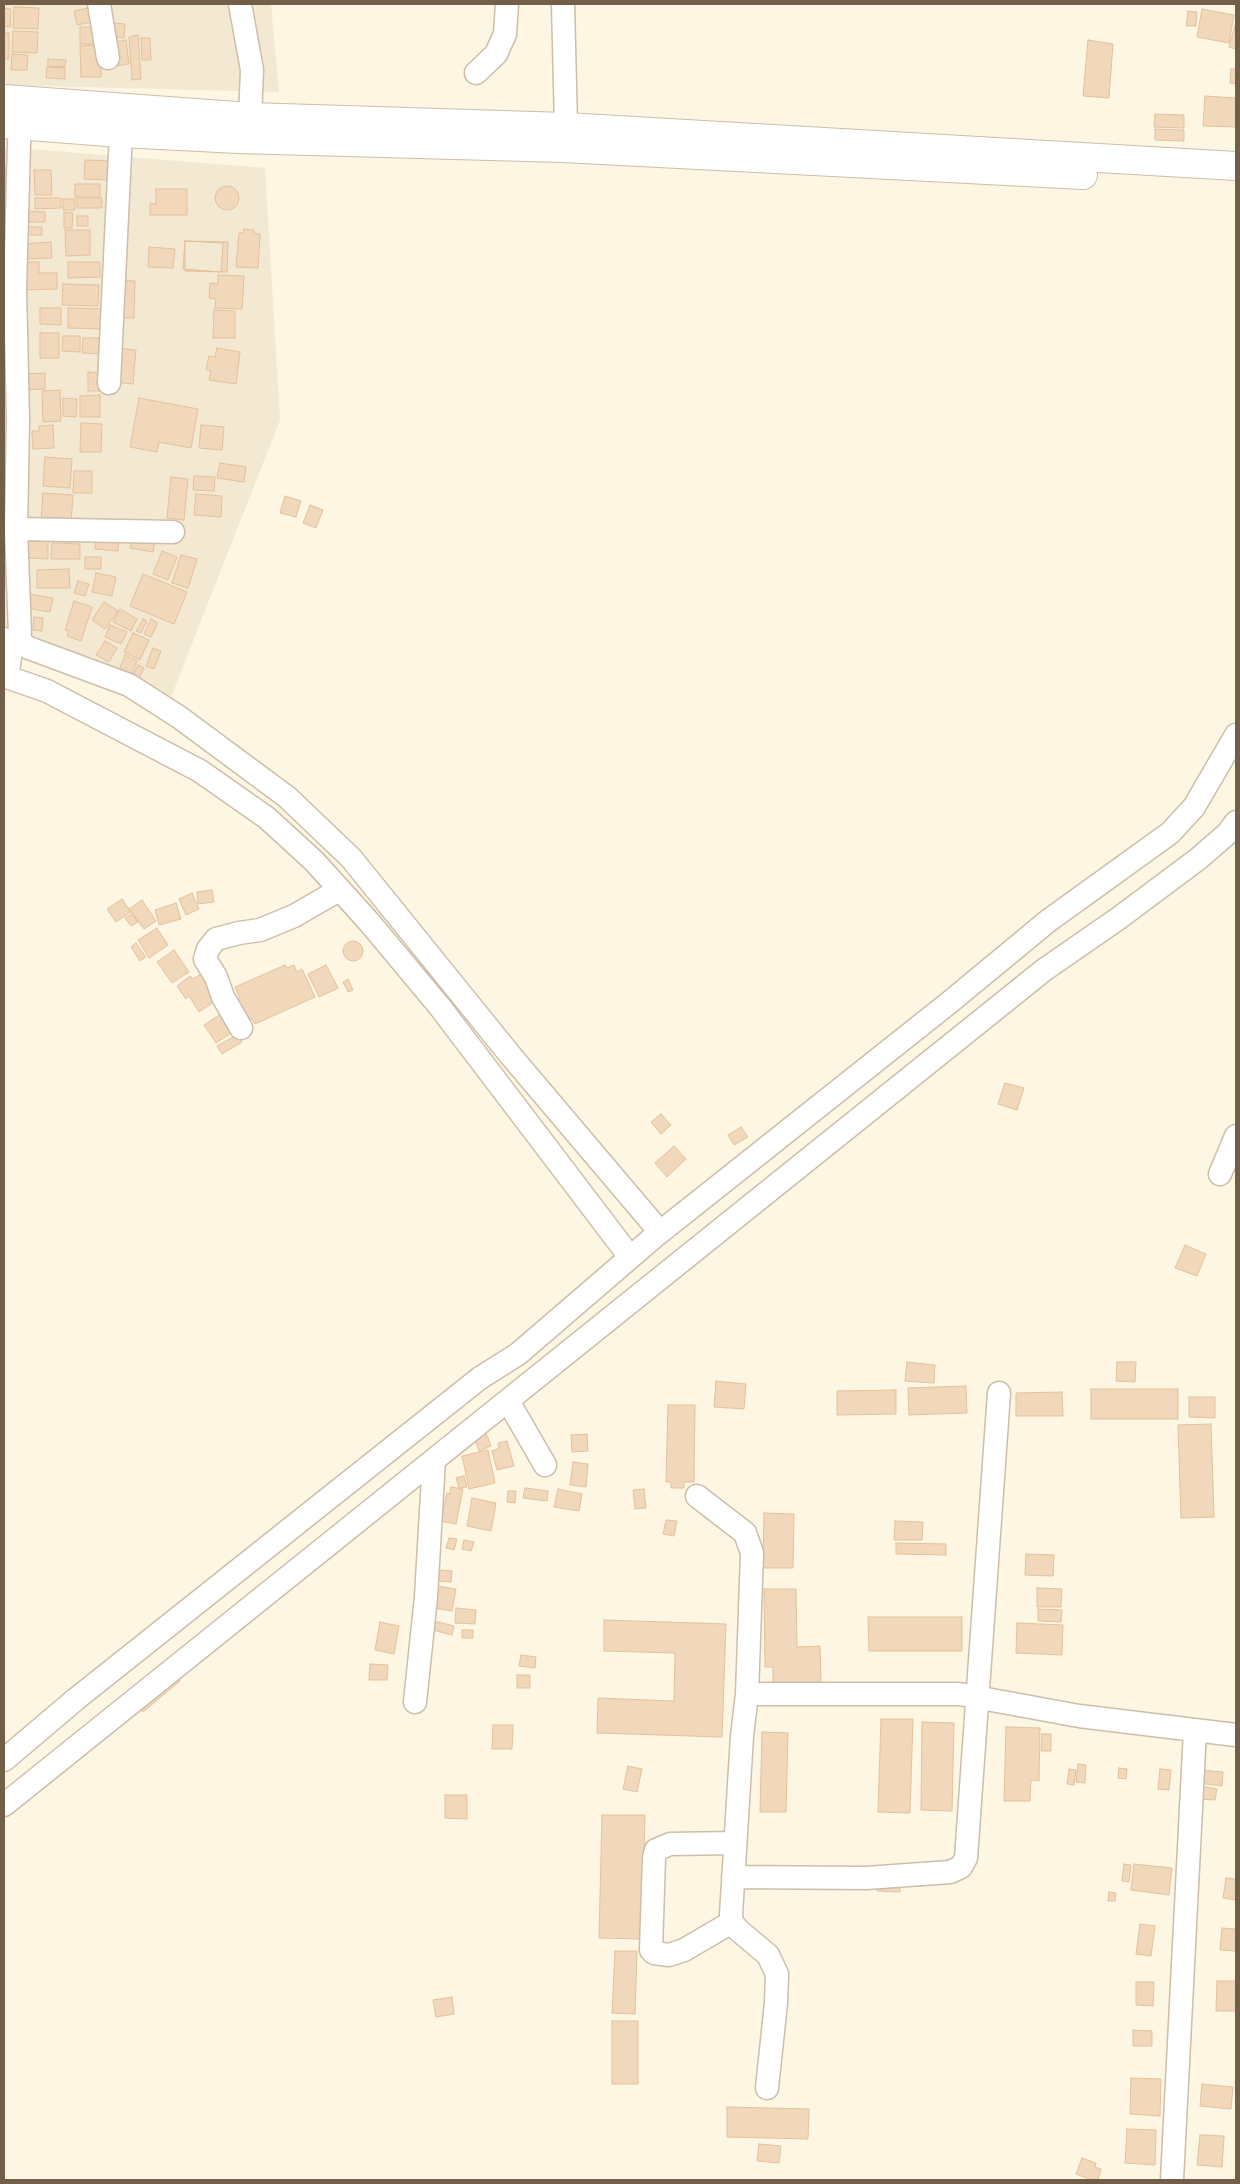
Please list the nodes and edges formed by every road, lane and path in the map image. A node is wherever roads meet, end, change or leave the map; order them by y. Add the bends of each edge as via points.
1 (99, 4) edge
2 (240, 4) edge
3 (507, 4) edge
4 (563, 4) edge
5 (108, 58) dead end
6 (476, 73) dead end
7 (12, 112) edge
8 (250, 117) junction
9 (566, 127) junction
10 (121, 133) junction
11 (1236, 166) edge
12 (1236, 181) edge
13 (10, 228) edge
14 (108, 383) dead end
15 (16, 529) junction
16 (174, 532) dead end
17 (9, 659) edge
18 (1236, 735) edge
19 (1236, 822) edge
20 (339, 890) junction
21 (241, 1028) dead end
22 (1236, 1136) edge
23 (1220, 1174) dead end
24 (657, 1234) junction
25 (632, 1255) junction
26 (999, 1393) dead end
27 (508, 1401) junction
28 (434, 1460) junction
29 (545, 1465) dead end
30 (696, 1496) dead end
31 (747, 1694) junction
32 (976, 1698) junction
33 (415, 1702) dead end
34 (1195, 1730) junction
35 (1236, 1735) edge
36 (4, 1760) edge
37 (4, 1805) edge
38 (736, 1843) junction
39 (733, 1877) junction
40 (732, 1922) junction
41 (767, 2088) dead end
42 (1172, 2180) edge

1 - 5 street
2 - 8 street via 252,70
3 - 6 street via 505,34 496,54
4 - 9 street
7 - 8 street
7 - 10 street
7 - 13 street
8 - 9 street
9 - 11 street
10 - 12 street via 563,148
10 - 14 street
13 - 15 street via 18,419
15 - 16 street
15 - 17 street via 20,633
17 - 20 street via 47,691 200,771 267,818 314,861
17 - 24 street via 29,648 129,685 179,717 287,797 351,858
18 - 24 street via 1194,807 1170,833 1048,921
19 - 27 street via 1198,859 1044,970
20 - 21 street via 294,916 260,930 216,939 208,949 204,960
20 - 25 street via 440,1007
22 - 23 street
24 - 25 street
25 - 36 street via 518,1354 450,1401
26 - 32 street
27 - 28 street
27 - 29 street
28 - 33 street via 426,1597
28 - 37 street
30 - 31 street via 744,1533 752,1553
31 - 32 street via 959,1694
31 - 38 street
32 - 34 street via 1079,1716
32 - 39 street via 968,1846 961,1867 950,1872 866,1878
34 - 35 street
34 - 42 street
38 - 39 street
38 - 40 street via 670,1844 656,1850 651,1950 669,1955 684,1950
39 - 40 street
40 - 41 street via 768,1955 777,1974

